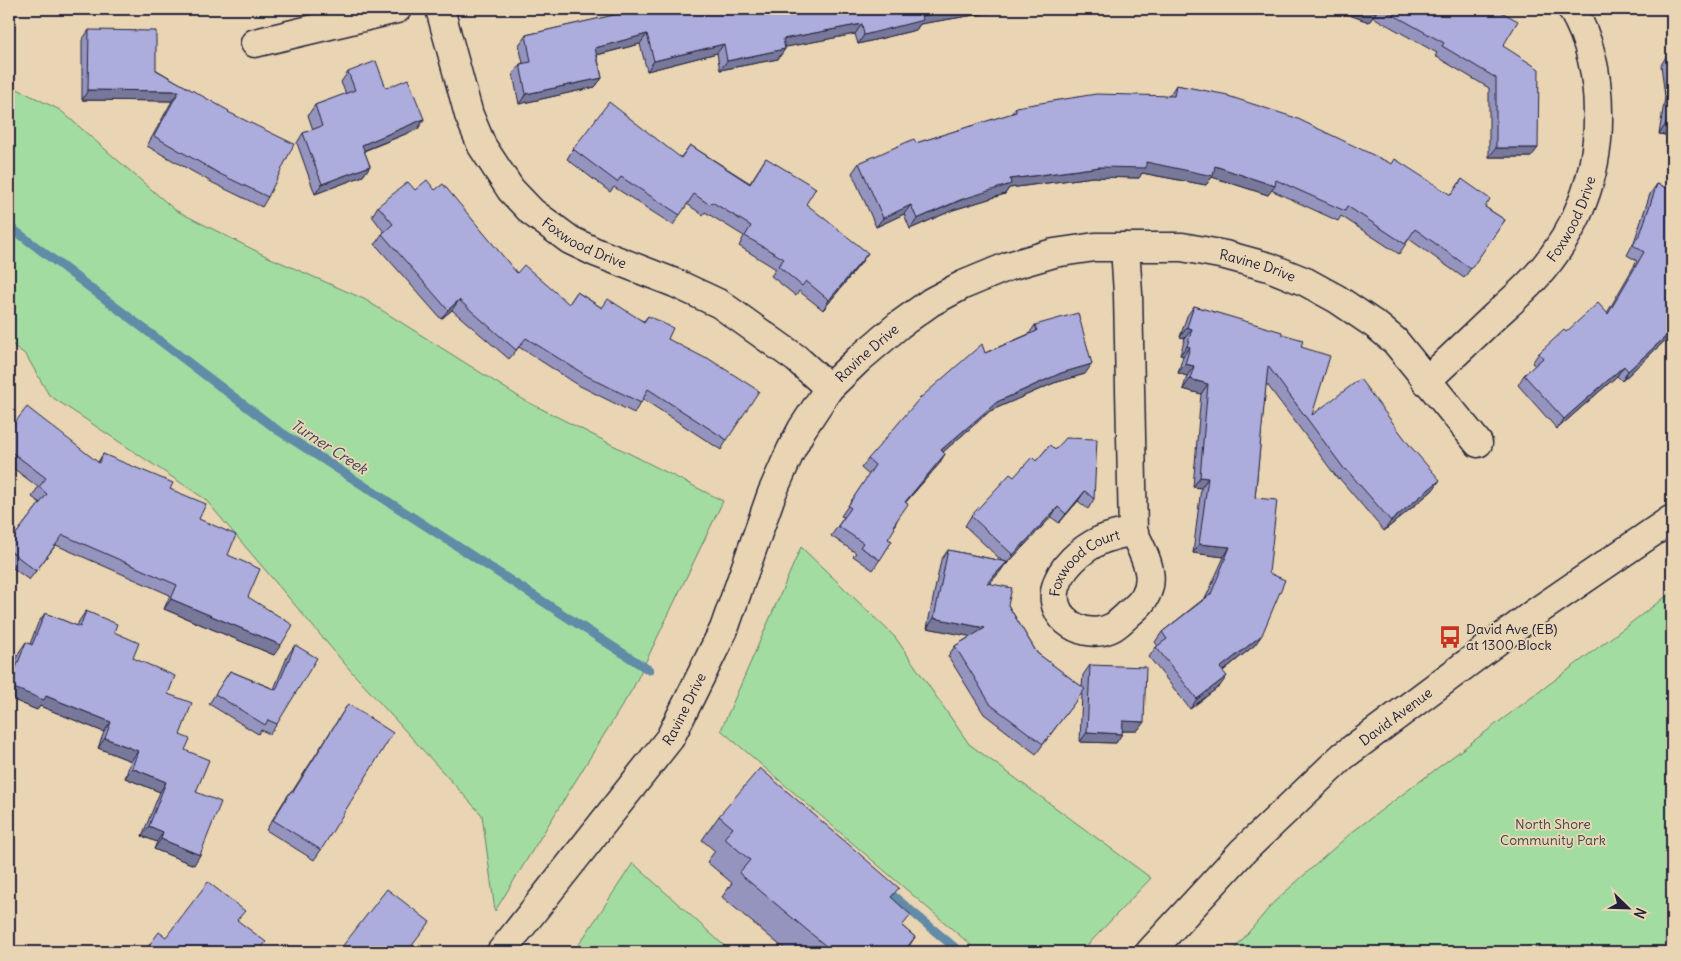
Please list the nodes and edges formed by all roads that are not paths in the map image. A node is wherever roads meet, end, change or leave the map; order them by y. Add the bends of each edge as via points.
1 (397, 9) edge
2 (440, 9) edge
3 (1572, 9) edge
4 (255, 43) dead end
5 (1125, 246) junction
6 (1426, 381) junction
7 (829, 388) junction
8 (1478, 443) dead end
9 (1672, 519) edge
10 (1133, 531) dead end
11 (501, 952) edge
12 (1150, 952) edge

1 - 4 street
2 - 7 street, Foxwood Drive via 469,115 482,146 511,190 532,212 570,240 720,304 796,359
3 - 6 street, Foxwood Drive via 1592,58 1598,87 1596,159 1589,186 1564,239 1534,280
5 - 6 street, Ravine Drive via 1182,247 1225,255 1269,267 1306,282 1377,326 1394,341
5 - 7 street, Ravine Drive via 1054,253 1009,266 963,285 931,302 899,325
5 - 10 street, Foxwood Court
6 - 8 street, Ravine Drive
7 - 11 street, Ravine Drive via 791,450 724,629 670,738
9 - 12 street, David Avenue via 1536,612 1344,756 1242,852

